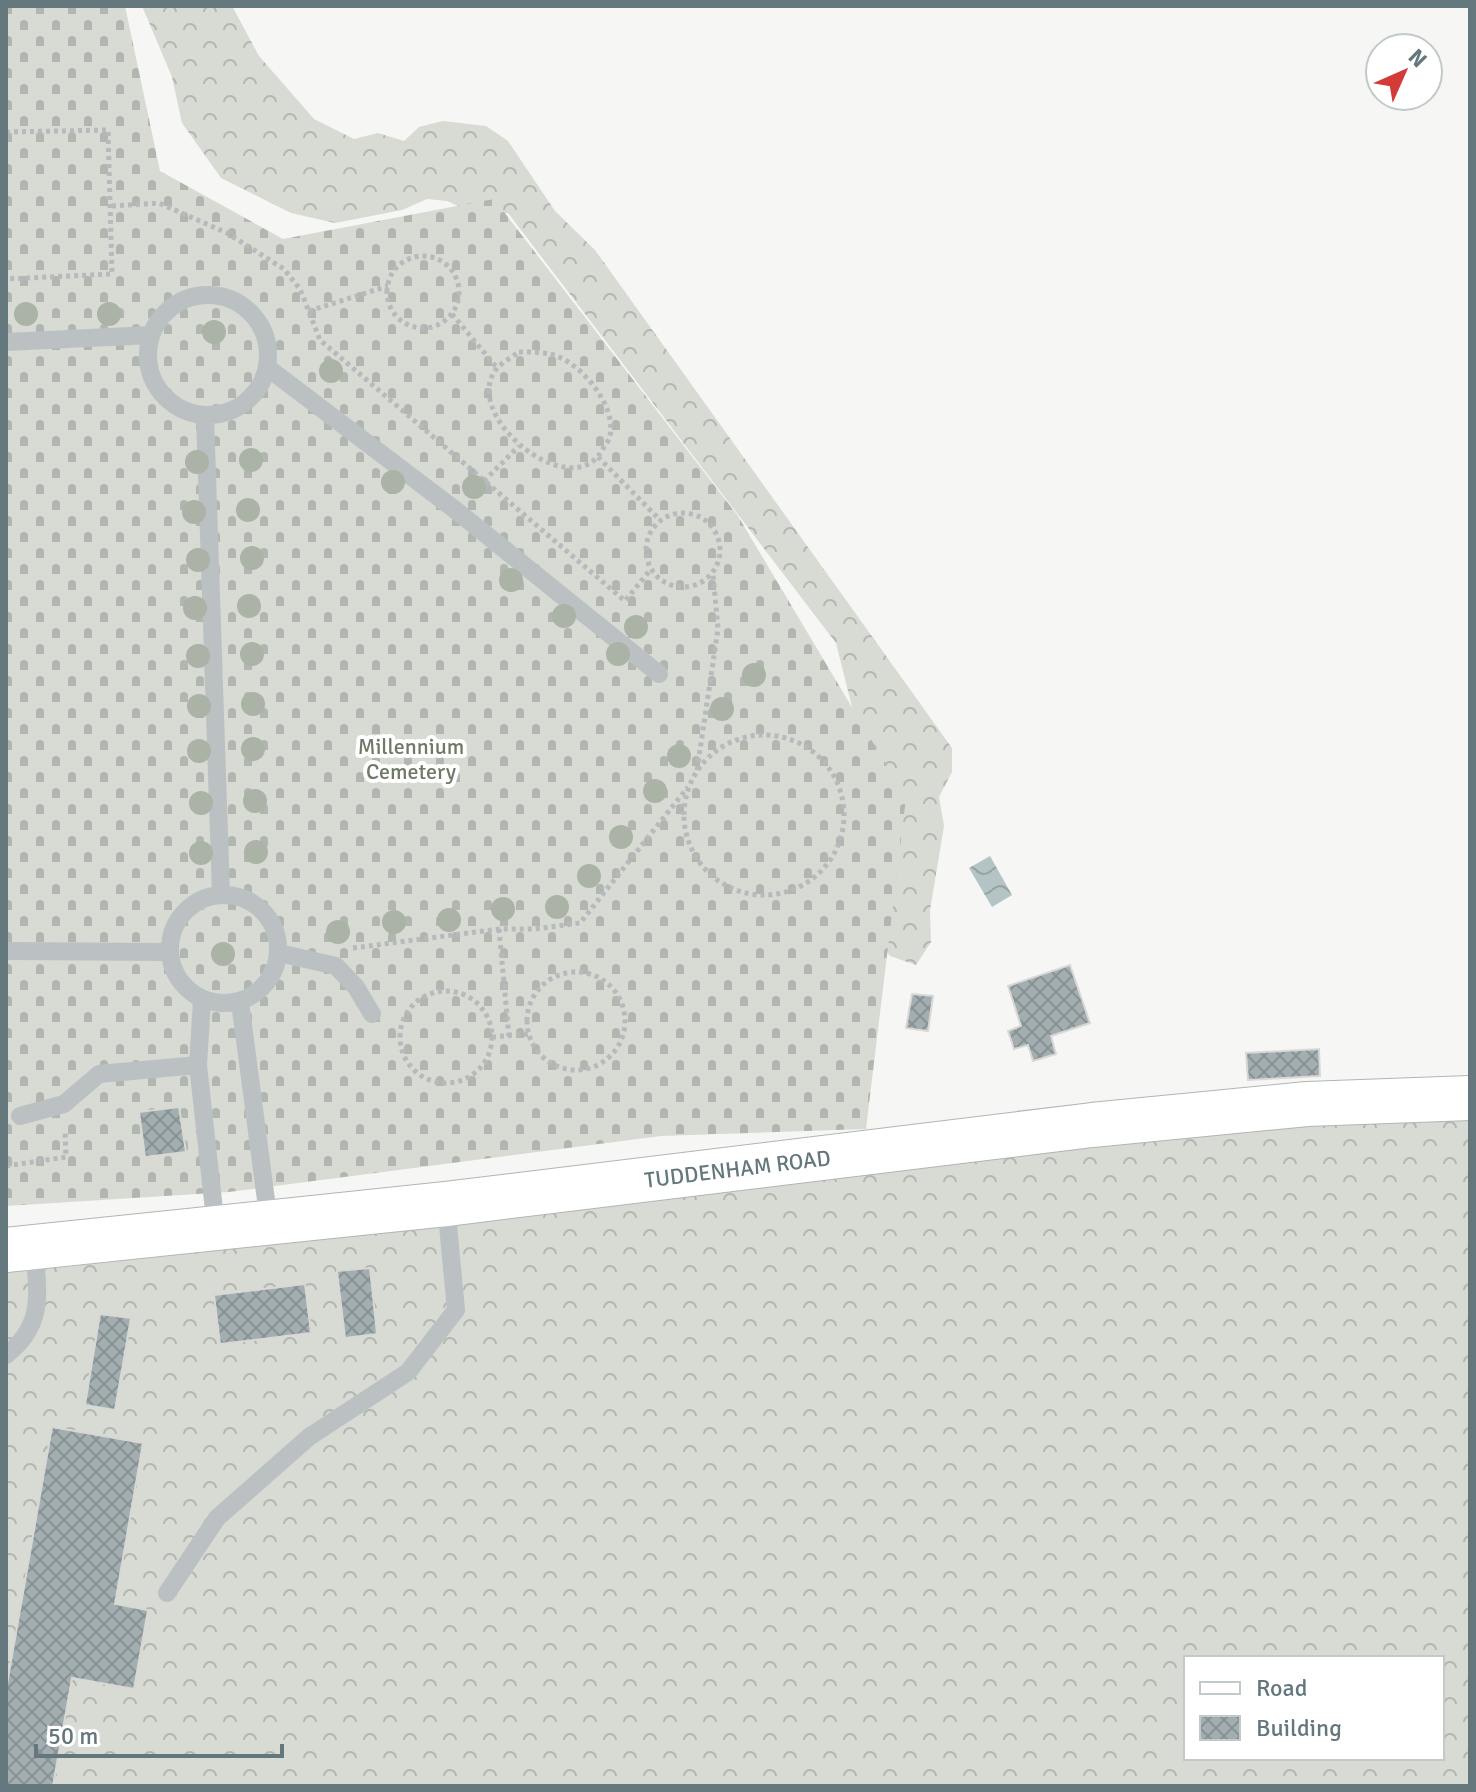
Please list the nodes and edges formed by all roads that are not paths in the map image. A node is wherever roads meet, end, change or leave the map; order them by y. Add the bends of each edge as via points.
1 (151, 335) junction
2 (6, 342) edge
3 (268, 368) junction
4 (205, 416) junction
5 (659, 674) dead end
6 (221, 894) junction
7 (6, 951) edge
8 (169, 952) junction
9 (279, 953) junction
10 (202, 1000) junction
11 (240, 1002) junction
12 (372, 1014) dead end
13 (198, 1065) junction
14 (1470, 1098) edge
15 (20, 1116) dead end
16 (446, 1204) junction
17 (269, 1223) junction
18 (216, 1229) junction
19 (20, 1249) edge
20 (6, 1355) edge
21 (167, 1593) dead end

1 - 2 lane
1 - 3 lane via 167,310 185,298 214,294 235,300 252,313 264,330
1 - 4 lane via 147,362 154,382 184,411
3 - 4 lane via 246,403
3 - 5 lane
4 - 6 lane
6 - 8 lane via 194,903 180,916
6 - 9 lane via 255,904 269,918
7 - 8 lane
8 - 10 lane via 174,974
9 - 11 lane via 263,988
9 - 12 lane via 336,966
10 - 11 lane
10 - 13 lane
11 - 17 lane
13 - 15 lane via 99,1074 64,1104
13 - 18 lane
14 - 16 street, TUDDENHAM ROAD via 1307,1104 1108,1123
16 - 17 street, TUDDENHAM ROAD
16 - 21 lane via 456,1310 408,1372 309,1437 217,1518
17 - 18 street, TUDDENHAM ROAD
18 - 19 street, TUDDENHAM ROAD
19 - 20 lane via 37,1288 33,1323 23,1342

